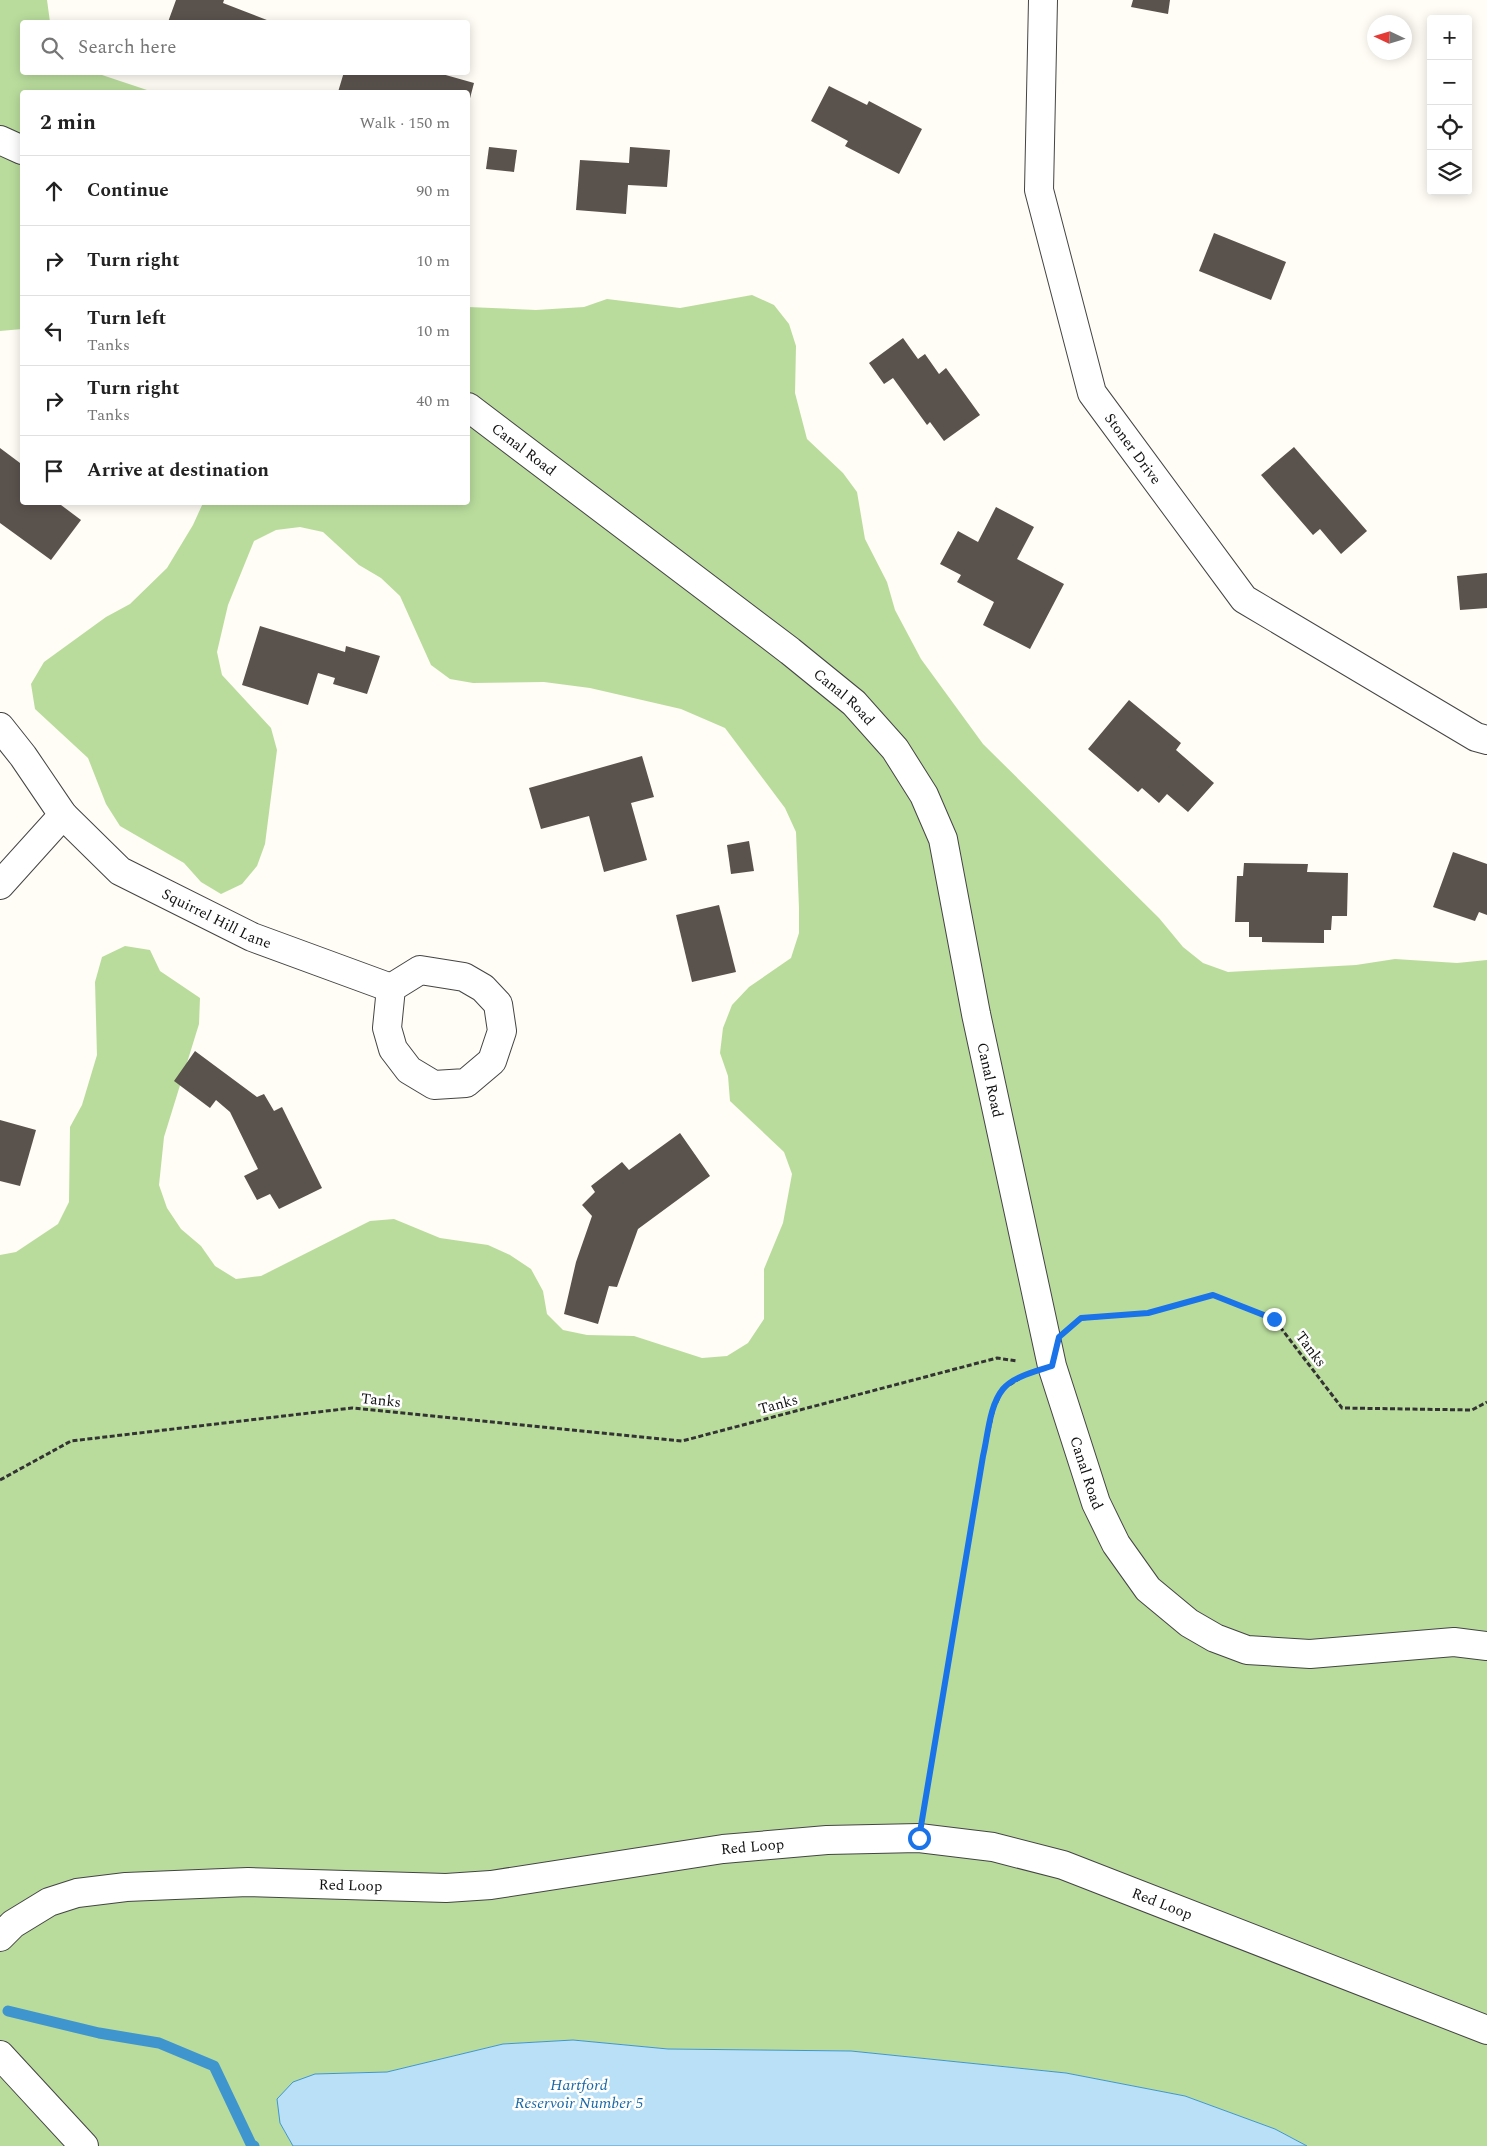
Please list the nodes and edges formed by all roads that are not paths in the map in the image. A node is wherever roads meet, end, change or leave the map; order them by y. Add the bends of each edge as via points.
1 (1043, 0) edge
2 (0, 140) edge
3 (20, 149) edge
4 (470, 409) edge
5 (0, 727) edge
6 (1487, 740) edge
7 (63, 815) junction
8 (0, 885) edge
9 (391, 988) junction
10 (1487, 1646) edge
11 (0, 1937) edge
12 (1487, 2030) edge
13 (0, 2055) edge
14 (84, 2146) edge

1 - 6 street, Stoner Drive via 1039,190 1092,393 1244,599 1476,737
2 - 3 street
4 - 10 street, Canal Road via 790,651 854,704 895,749 924,796 943,838 976,1014 1052,1366 1096,1503 1116,1544 1148,1589 1189,1623 1215,1638 1247,1650 1310,1654 1454,1642
5 - 7 street, Squirrel Hill Lane
7 - 8 street
7 - 9 street, Squirrel Hill Lane via 120,871 252,937
9 - 9 street via 387,1028 393,1049 409,1070 434,1085 466,1083 492,1062 502,1031 498,1004 483,988 464,976 420,970
11 - 12 street, Red Loop via 13,1924 49,1902 77,1893 126,1887 248,1882 446,1888 491,1885 723,1849 827,1840 919,1838 993,1847 1063,1865
13 - 14 street

